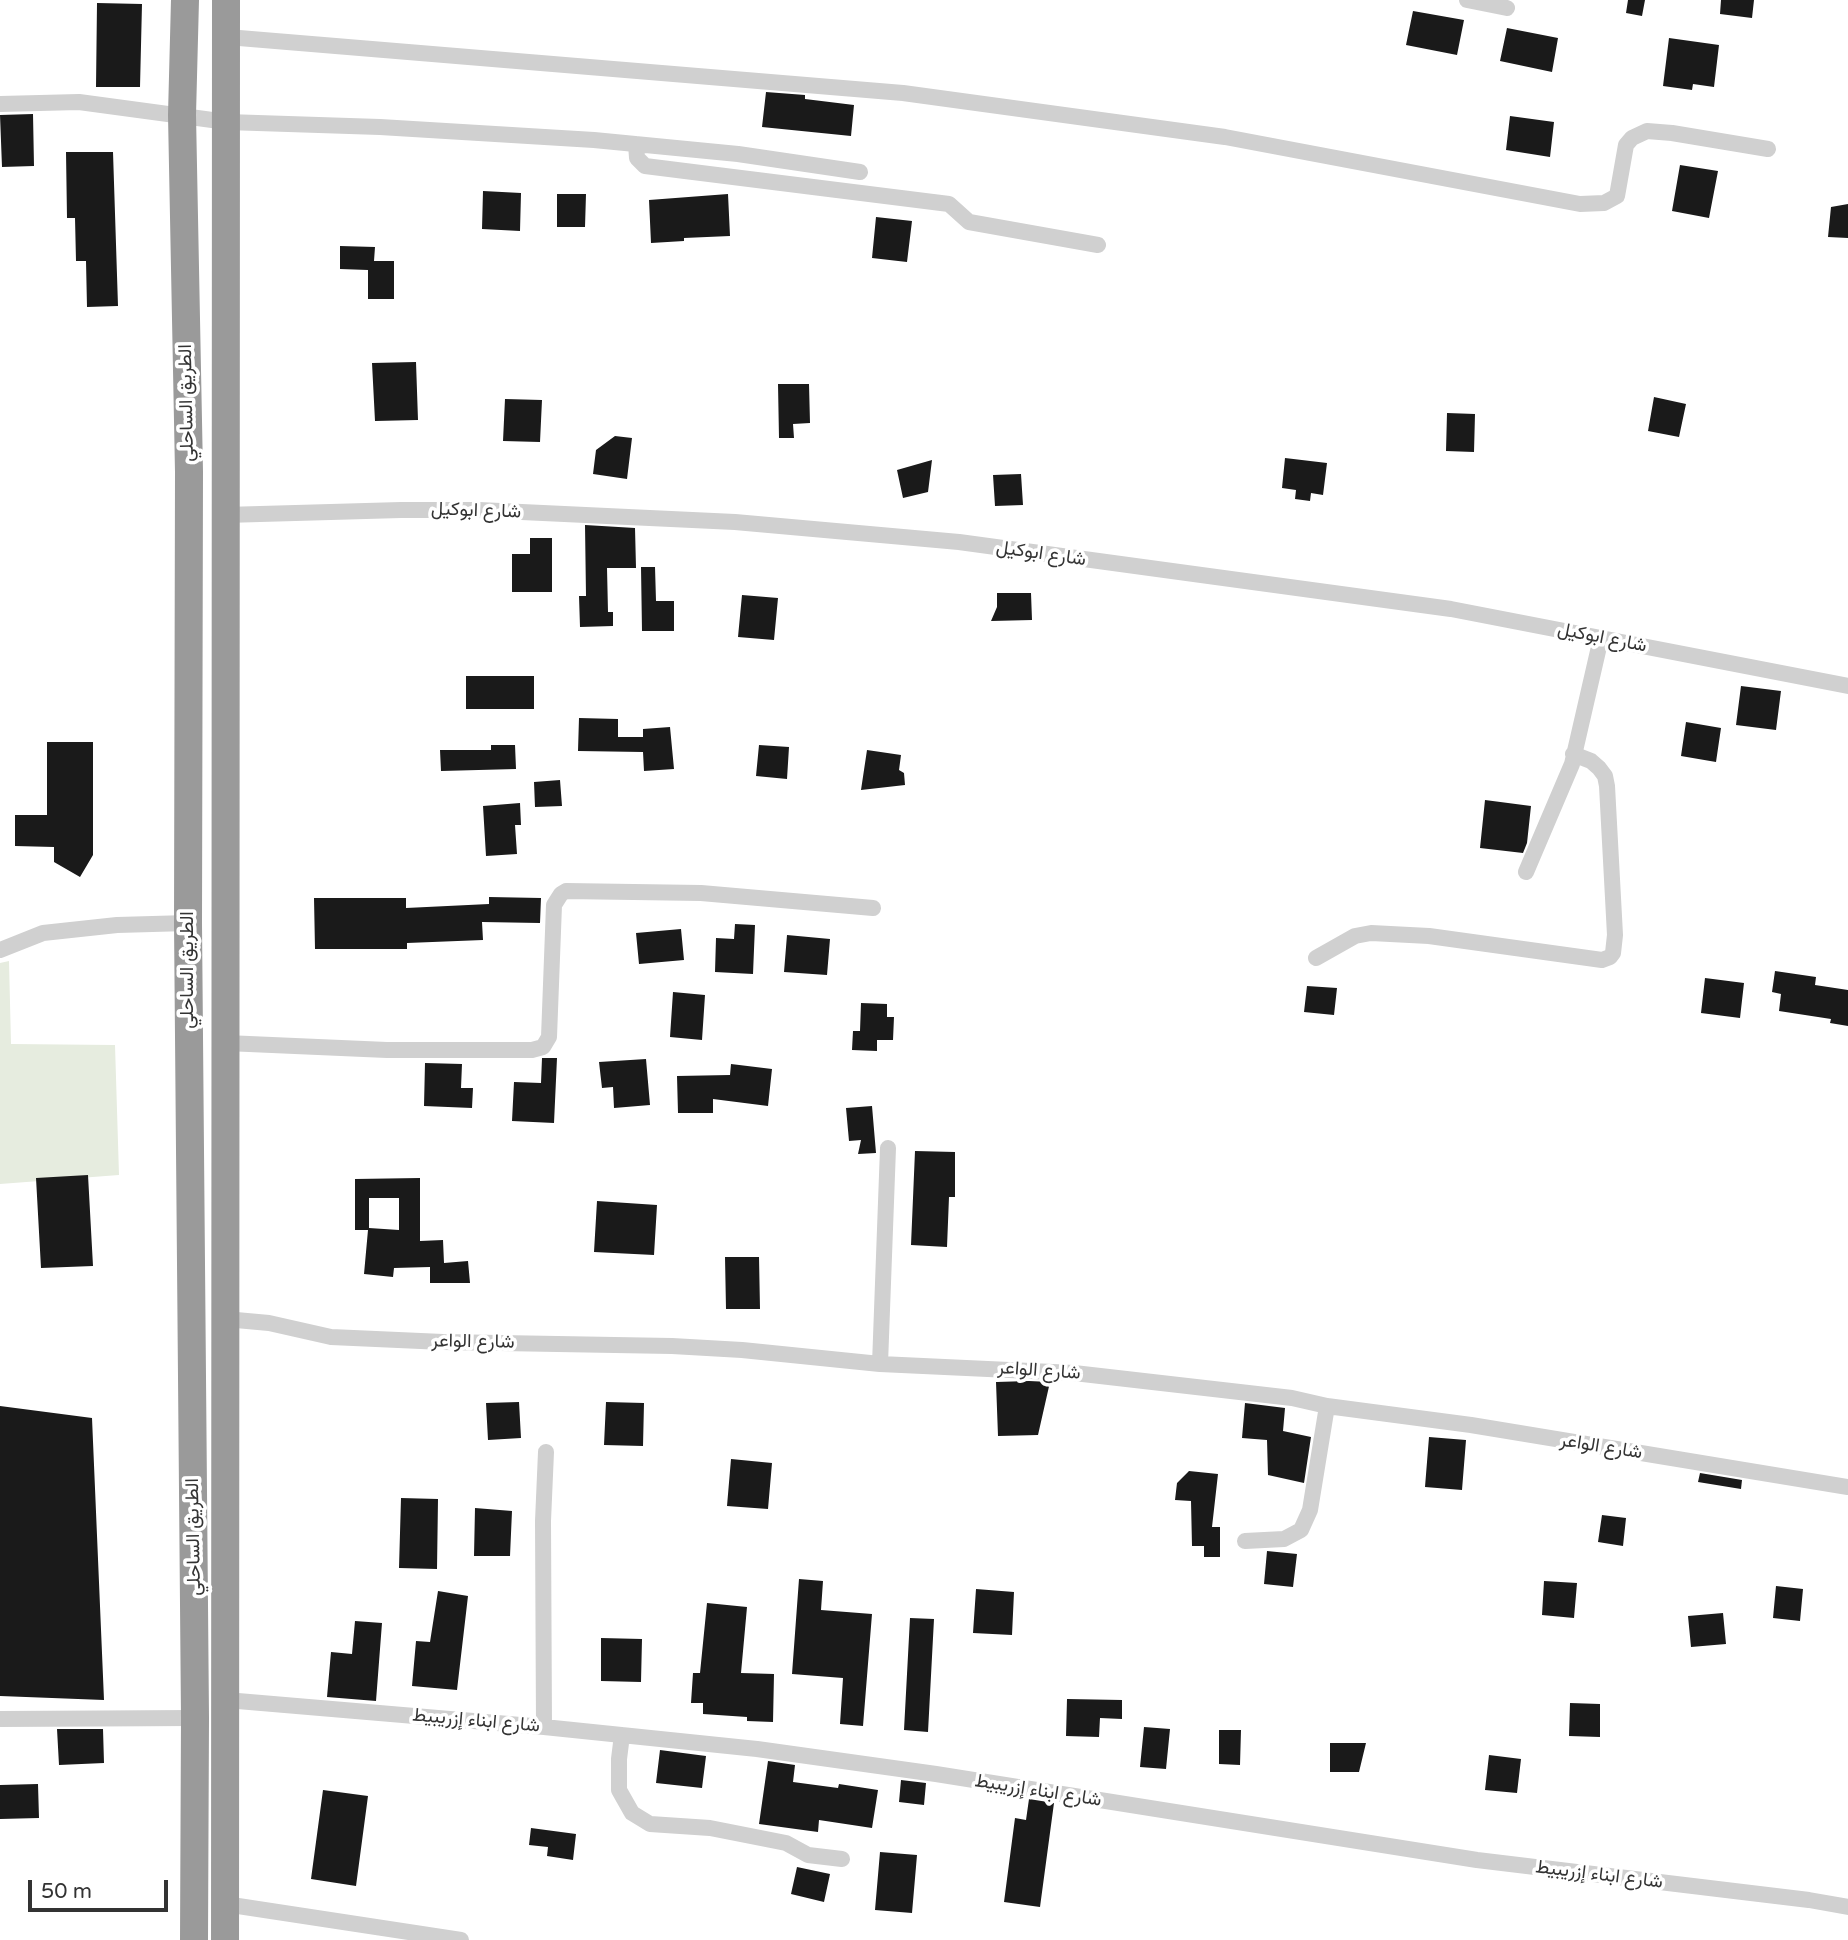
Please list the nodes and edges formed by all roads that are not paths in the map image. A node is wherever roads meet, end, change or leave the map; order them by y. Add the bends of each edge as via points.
1 (185, 0) edge
2 (226, 0) edge
3 (1467, 0) edge
4 (1507, 8) dead end
5 (227, 37) junction
6 (0, 104) edge
7 (182, 116) junction
8 (227, 122) junction
9 (636, 144) junction
10 (1768, 149) dead end
11 (860, 172) dead end
12 (1098, 245) dead end
13 (225, 515) junction
14 (1601, 638) junction
15 (1848, 686) edge
16 (1573, 754) junction
17 (1526, 872) dead end
18 (873, 908) dead end
19 (188, 923) junction
20 (0, 950) edge
21 (1316, 958) dead end
22 (226, 1043) junction
23 (888, 1149) dead end
24 (225, 1320) junction
25 (880, 1364) junction
26 (1327, 1406) junction
27 (546, 1452) dead end
28 (1848, 1487) edge
29 (1245, 1541) dead end
30 (226, 1700) junction
31 (195, 1718) junction
32 (0, 1719) edge
33 (544, 1727) junction
34 (622, 1735) junction
35 (842, 1860) dead end
36 (225, 1904) junction
37 (1848, 1908) edge
38 (194, 1940) edge
39 (225, 1940) edge
40 (461, 1940) edge

1 - 7 highway, الطريق الساحلي
2 - 5 highway, الطريق الساحلي
3 - 4 street
5 - 8 highway, الطريق الساحلي
5 - 10 street via 903,93 1225,137 1580,204 1604,203 1617,196 1626,145 1647,131
6 - 7 street via 79,102
7 - 8 street
7 - 19 highway, الطريق الساحلي
8 - 9 street
8 - 13 highway, الطريق الساحلي
9 - 11 street
9 - 12 street via 637,158 645,166 949,204 970,222
13 - 14 street, شارع ابوكيل via 441,509 832,530 959,542 1451,609
13 - 22 highway, الطريق الساحلي
14 - 15 street, شارع ابوكيل
14 - 16 street
16 - 17 street
16 - 21 street via 1599,768 1607,786 1615,936 1610,957 1602,960 1429,936 1371,933 1355,936
18 - 22 street via 701,893 566,891 554,905 549,1037 543,1047 387,1050
19 - 20 street via 43,933
19 - 31 highway, الطريق الساحلي
22 - 24 highway, الطريق الساحلي
23 - 25 street
24 - 25 street, شارع الواعر via 269,1323 331,1336 683,1346
24 - 30 highway, الطريق الساحلي
25 - 26 street, شارع الواعر via 1074,1373
26 - 28 street, شارع الواعر
26 - 29 street via 1310,1510 1301,1530 1284,1539
27 - 33 street
30 - 33 street, شارع ابناء إزريبيط
30 - 36 highway, الطريق الساحلي
31 - 32 street
31 - 38 highway, الطريق الساحلي
33 - 34 street, شارع ابناء إزريبيط
34 - 35 street via 619,1790 632,1813 650,1824 710,1828
34 - 37 street, شارع ابناء إزريبيط via 922,1772 1477,1860
36 - 39 highway, الطريق الساحلي
36 - 40 street

